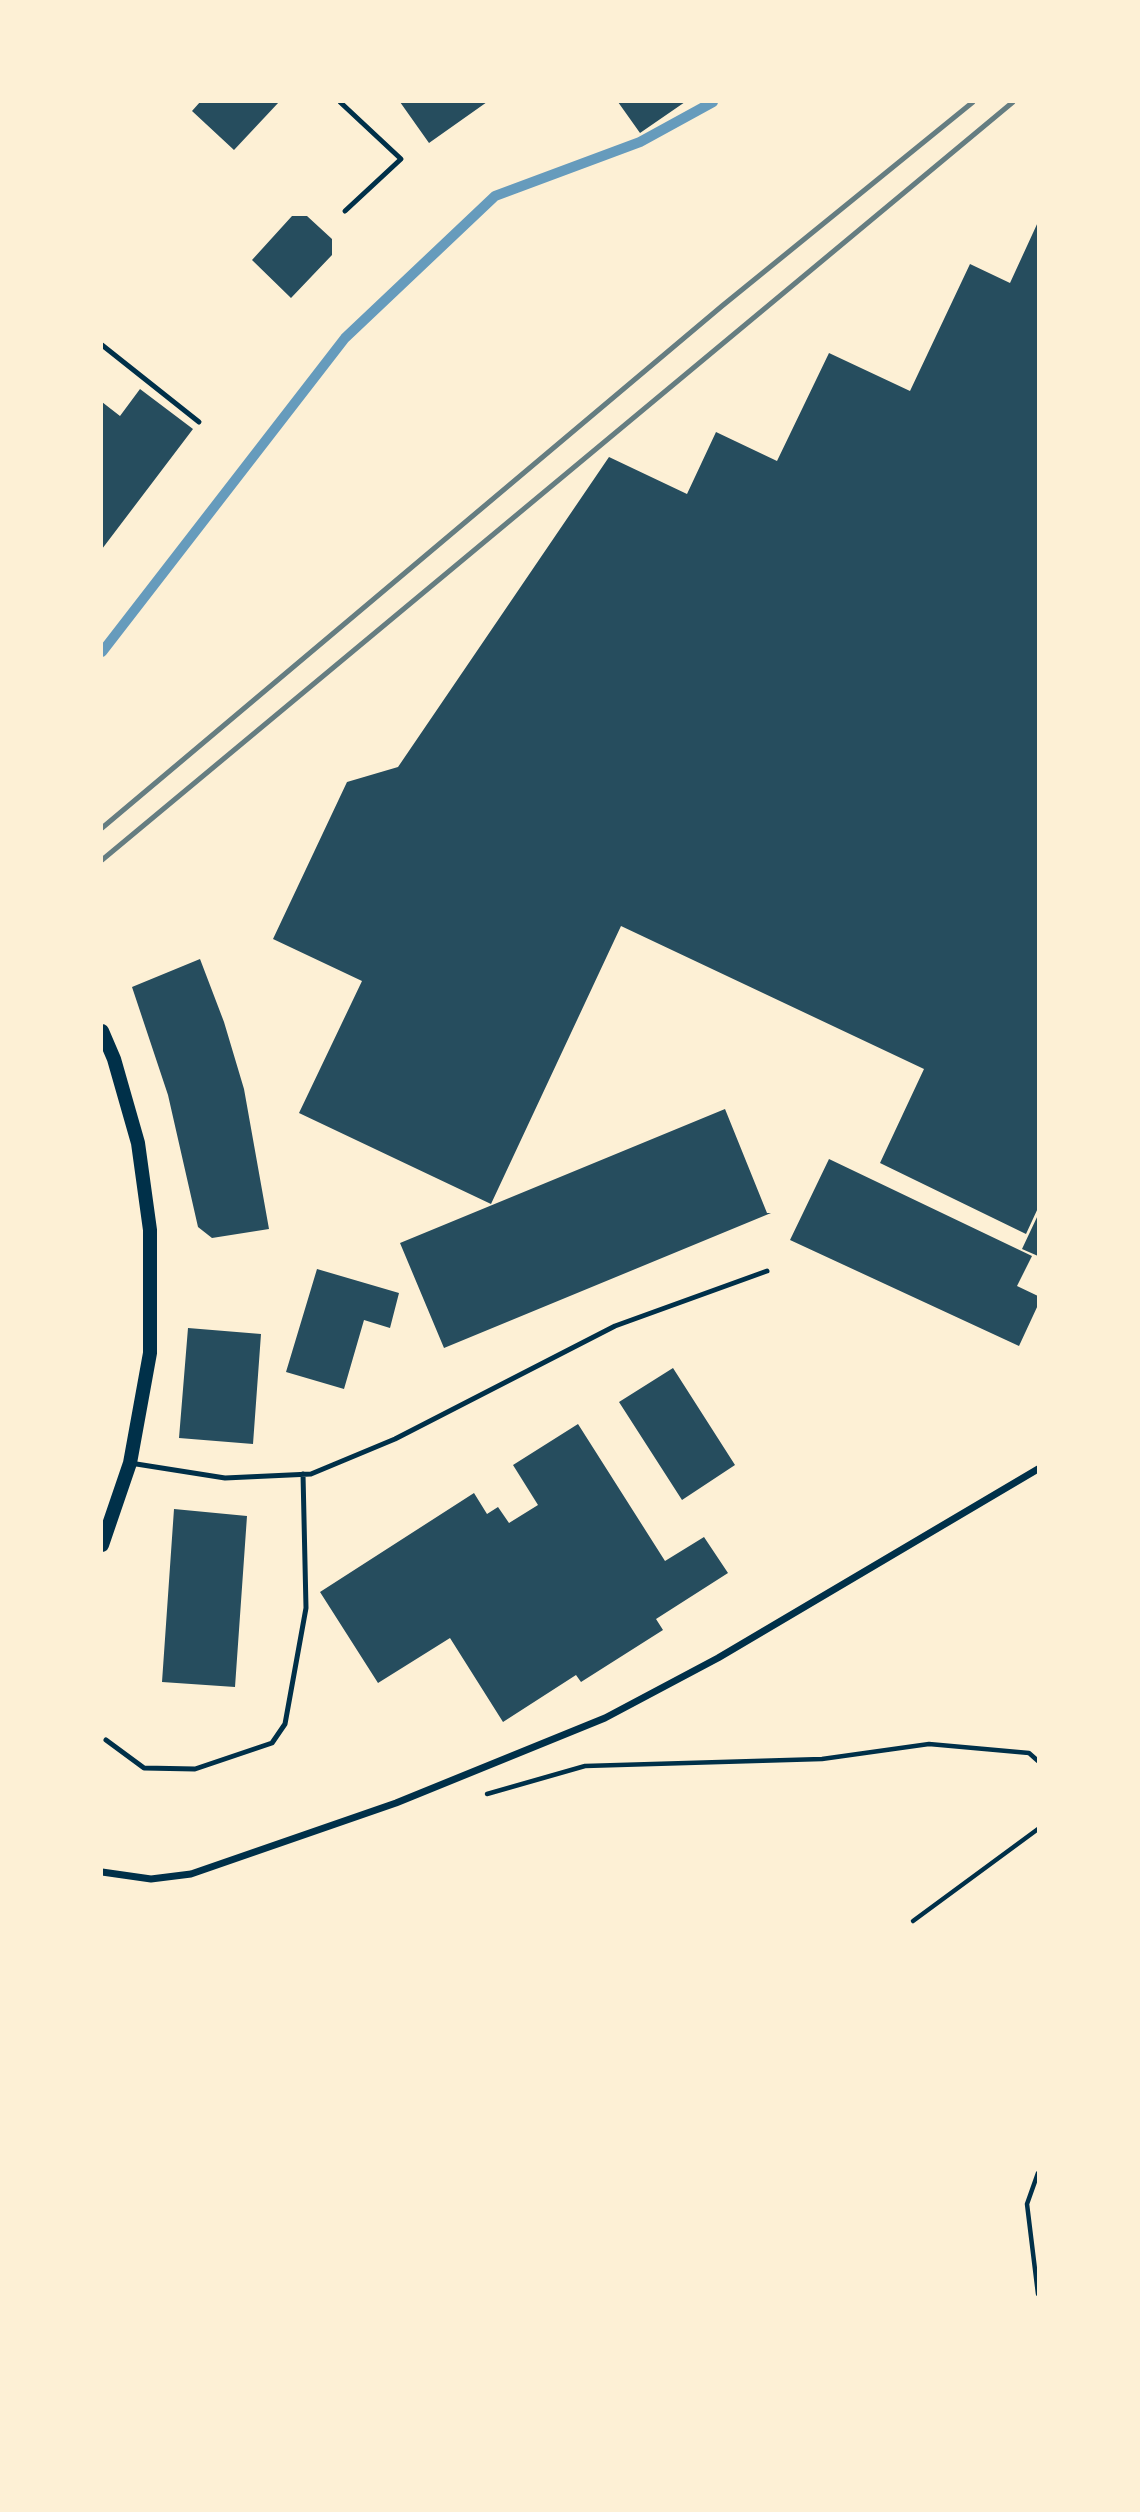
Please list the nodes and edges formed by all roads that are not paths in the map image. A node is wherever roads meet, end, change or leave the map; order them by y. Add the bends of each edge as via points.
1 (340, 102) edge
2 (345, 211) dead end
3 (102, 345) edge
4 (199, 422) dead end
5 (102, 1031) edge
6 (767, 1271) dead end
7 (131, 1462) junction
8 (1038, 1469) edge
9 (303, 1474) junction
10 (102, 1545) edge
11 (106, 1740) dead end
12 (102, 1872) edge

1 - 2 lane via 401,159
3 - 4 lane
5 - 7 main road via 138,1143 150,1230 149,1353
6 - 9 lane via 615,1326 395,1439
7 - 9 lane via 225,1478
7 - 10 main road
8 - 12 street via 718,1658 605,1718 396,1803 191,1874 151,1879
9 - 11 lane via 306,1608 285,1724 272,1743 195,1769 170,1769 144,1768

